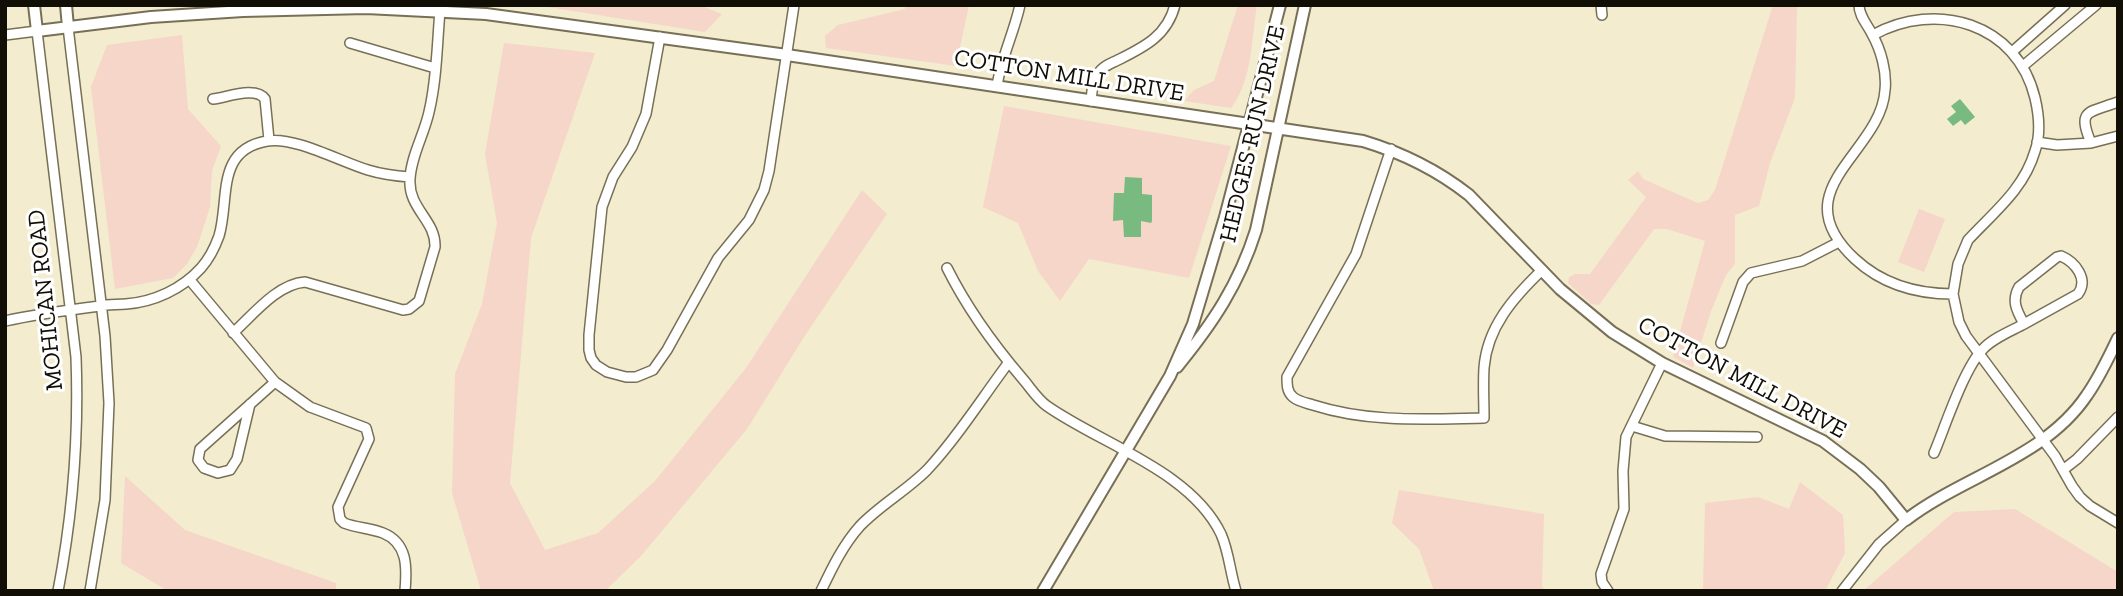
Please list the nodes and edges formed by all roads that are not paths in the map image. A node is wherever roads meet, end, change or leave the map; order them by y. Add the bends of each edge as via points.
1 (34, 5) edge
2 (65, 5) edge
3 (794, 5) edge
4 (1020, 5) edge
5 (1175, 5) edge
6 (1280, 5) edge
7 (1305, 5) edge
8 (1858, 5) edge
9 (1931, 5) edge
10 (2065, 5) edge
11 (2096, 5) edge
12 (366, 7) edge
13 (217, 9) edge
14 (440, 11) junction
15 (1930, 17) junction
16 (1275, 25) junction
17 (68, 27) junction
18 (37, 31) junction
19 (1298, 31) junction
20 (5, 35) edge
21 (1873, 35) junction
22 (660, 37) junction
23 (350, 43) dead end
24 (2012, 52) junction
25 (787, 55) junction
26 (2023, 66) junction
27 (435, 68) junction
28 (997, 86) junction
29 (213, 99) dead end
30 (1091, 101) junction
31 (2118, 102) edge
32 (1249, 125) junction
33 (1276, 129) junction
34 (2118, 136) edge
35 (269, 140) junction
36 (2037, 142) junction
37 (2091, 143) junction
38 (1391, 149) junction
39 (410, 177) junction
40 (1839, 242) junction
41 (947, 268) dead end
42 (1542, 270) junction
43 (189, 279) junction
44 (1953, 294) junction
45 (102, 305) junction
46 (71, 310) junction
47 (5, 321) edge
48 (2024, 324) junction
49 (233, 333) junction
50 (2118, 338) edge
51 (1721, 343) dead end
52 (1979, 354) junction
53 (1009, 362) junction
54 (1662, 363) junction
55 (1170, 376) junction
56 (275, 382) junction
57 (250, 404) junction
58 (2118, 416) edge
59 (1632, 426) junction
60 (1757, 437) dead end
61 (2043, 439) junction
62 (1126, 451) junction
63 (1934, 453) dead end
64 (2063, 470) junction
65 (1906, 520) junction
66 (2118, 523) edge
67 (58, 591) edge
68 (90, 591) edge
69 (405, 591) edge
70 (821, 591) edge
71 (1043, 591) edge
72 (1236, 591) edge
73 (1608, 591) edge
74 (1842, 591) edge

1 - 18 street, MOHICAN ROAD
2 - 17 street
3 - 25 street
4 - 28 street
5 - 30 street via 1169,22 1152,41 1097,74
6 - 16 street, HEDGES RUN DRIVE
7 - 19 street, HEDGES RUN DRIVE
8 - 21 street
9 - 15 street
10 - 24 street
11 - 26 street
12 - 13 street, COTTON MILL DRIVE
12 - 14 street, COTTON MILL DRIVE
13 - 17 street, COTTON MILL DRIVE
14 - 22 street, COTTON MILL DRIVE
14 - 27 street
15 - 21 street
15 - 24 street via 1979,28
16 - 19 street
16 - 32 street, HEDGES RUN DRIVE
17 - 18 street, COTTON MILL DRIVE
17 - 45 street
18 - 20 street, COTTON MILL DRIVE
18 - 46 street, MOHICAN ROAD
19 - 33 street, HEDGES RUN DRIVE
21 - 40 street via 1882,59 1885,92 1877,119 1832,186 1829,210
22 - 25 street, COTTON MILL DRIVE
22 - 25 street via 646,114 612,177 602,207 591,309 588,343 592,358 607,372 626,377 653,370 718,258 757,207 769,172
23 - 27 street
24 - 26 street
25 - 28 street, COTTON MILL DRIVE
26 - 36 street via 2038,110
27 - 39 street via 429,114
28 - 30 street, COTTON MILL DRIVE
29 - 35 street via 255,92 263,95
30 - 32 street, COTTON MILL DRIVE
31 - 37 street via 2085,117
32 - 33 street, COTTON MILL DRIVE
32 - 55 street, HEDGES RUN DRIVE via 1200,304
33 - 38 street, COTTON MILL DRIVE
33 - 55 street, HEDGES RUN DRIVE via 1256,230 1238,279 1223,307
34 - 37 street
35 - 39 street via 287,141 369,171
35 - 43 street via 248,148 231,163 219,235 207,260
36 - 37 street
36 - 44 street via 2012,194 1968,240
38 - 42 street, COTTON MILL DRIVE via 1430,167 1469,195
38 - 42 street via 1356,254 1287,377 1292,396 1355,415 1484,418 1484,367 1491,339 1516,295
39 - 49 street via 414,202 435,239 415,306 403,310 299,282 280,290
40 - 44 street via 1858,262 1888,281 1923,292
40 - 51 street via 1802,261 1751,273 1743,282
41 - 53 street via 961,296
42 - 54 street, COTTON MILL DRIVE via 1607,328
43 - 45 street via 152,299
43 - 49 street
44 - 52 street via 1959,323
45 - 46 street
45 - 68 street via 109,403 107,457
46 - 47 street
46 - 67 street, MOHICAN ROAD via 76,456
48 - 48 street via 2082,289 2081,275 2065,257 2057,257 2019,287 2014,300
48 - 52 street
49 - 56 street
50 - 61 street via 2087,396
52 - 61 street
52 - 63 street
53 - 62 street via 1044,404
53 - 70 street via 926,471 847,542
54 - 59 street
54 - 65 street, COTTON MILL DRIVE via 1823,441 1860,469
55 - 62 street, HEDGES RUN DRIVE
56 - 57 street
56 - 69 street via 310,407 361,424 369,432 368,445 338,513 344,523 384,533 400,547 407,560
57 - 57 street via 200,449 198,460 204,468 218,473 235,465
58 - 64 street
59 - 60 street via 1665,436
59 - 73 street via 1624,450 1624,509 1601,574
61 - 64 street
61 - 65 street
62 - 71 street, HEDGES RUN DRIVE
62 - 72 street via 1203,508 1226,546
64 - 66 street via 2080,497
65 - 74 street via 1879,544

